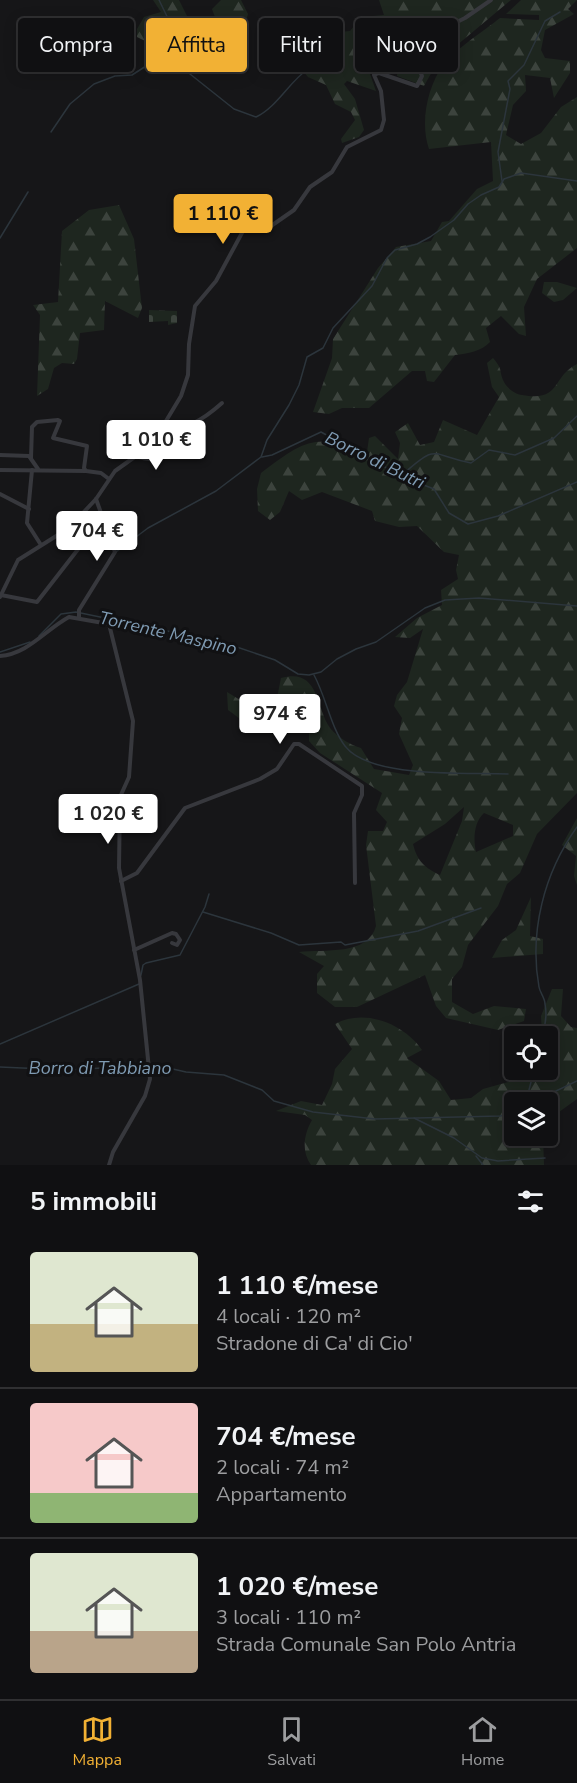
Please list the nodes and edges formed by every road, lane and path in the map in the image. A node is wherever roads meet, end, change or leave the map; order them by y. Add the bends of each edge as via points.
1 (491, 0) edge
2 (222, 403) dead end
3 (157, 429) junction
4 (173, 452) dead end
5 (0, 455) edge
6 (136, 456) junction
7 (31, 458) junction
8 (38, 469) junction
9 (0, 470) edge
10 (32, 470) junction
11 (86, 471) junction
12 (109, 479) junction
13 (0, 494) edge
14 (96, 499) junction
15 (29, 509) junction
16 (105, 527) junction
17 (69, 528) junction
18 (87, 539) junction
19 (41, 545) junction
20 (0, 596) edge
21 (79, 617) junction
22 (0, 656) edge
23 (121, 881) junction
24 (355, 883) dead end
25 (172, 943) dead end
26 (134, 950) junction
27 (109, 1165) edge

1 - 3 street via 409,46 422,76 417,86 379,73 374,75 381,91 381,130 347,147 332,172 310,187 294,210 271,226 254,225 243,231 216,281 195,306 188,375 170,416
2 - 3 street via 190,425 173,431
3 - 6 street via 139,435
4 - 6 street via 159,459
5 - 7 street
6 - 12 street
7 - 8 street
7 - 11 street via 32,427 36,422 58,420 53,438 87,446
8 - 10 street
8 - 11 street
9 - 10 street
10 - 15 street
11 - 12 street via 101,473
12 - 14 street
13 - 15 street
14 - 16 street
14 - 17 street
15 - 19 street via 27,523
16 - 18 street
16 - 21 street via 116,552 78,610
17 - 18 street
17 - 19 street
18 - 20 street via 37,602
19 - 20 street via 18,560
21 - 22 street via 69,617 21,650
21 - 23 street via 109,624 133,721 129,777 120,797
23 - 24 street via 137,873 185,808 277,769 294,744 299,744 362,786 354,813
23 - 26 street
25 - 26 street via 177,945 180,940 176,934
26 - 27 street via 150,1079

